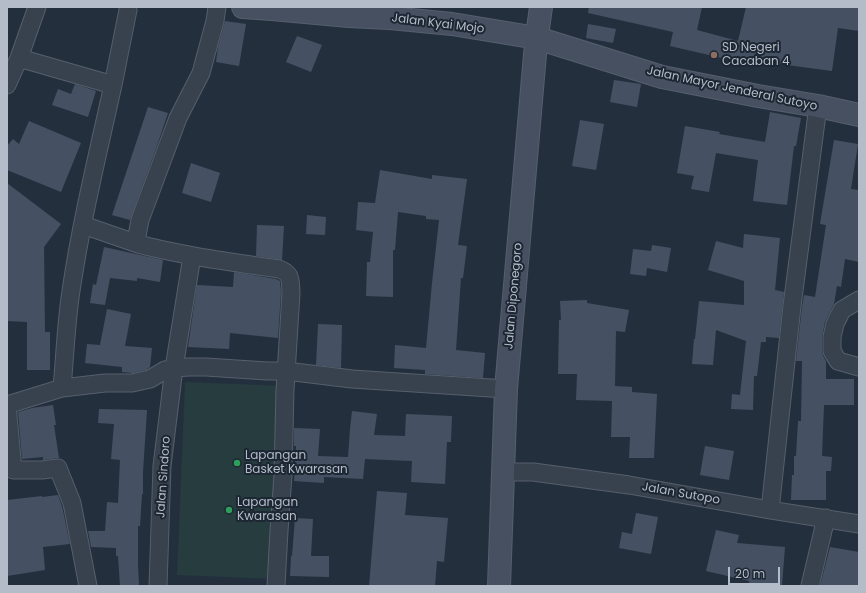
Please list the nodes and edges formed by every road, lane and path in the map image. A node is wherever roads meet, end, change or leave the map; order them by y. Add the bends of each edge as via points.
1 (37, 7) edge
2 (217, 7) edge
3 (243, 7) edge
4 (541, 7) edge
5 (272, 8) edge
6 (128, 10) dead end
7 (537, 38) junction
8 (19, 58) junction
9 (7, 85) edge
10 (113, 85) junction
11 (818, 106) junction
12 (859, 115) edge
13 (82, 225) junction
14 (138, 244) junction
15 (192, 256) junction
16 (859, 300) edge
17 (859, 367) edge
18 (174, 368) junction
19 (286, 371) junction
20 (62, 388) junction
21 (506, 389) junction
22 (7, 405) edge
23 (503, 472) junction
24 (770, 510) junction
25 (826, 518) junction
26 (859, 524) edge
27 (276, 583) edge
28 (88, 586) edge
29 (158, 586) edge
30 (499, 586) edge
31 (810, 586) edge

1 - 8 street
2 - 14 street via 201,73 178,118 140,220
3 - 5 main road, Jalan Kyai Mojo
4 - 7 main road, Jalan Diponegoro
5 - 7 main road, Jalan Kyai Mojo via 452,24
6 - 10 street
7 - 11 main road, Jalan Mayor Jenderal Sutoyo via 662,77
7 - 21 main road, Jalan Diponegoro
8 - 9 street
8 - 10 street
10 - 13 street
11 - 12 main road, Jalan Mayor Jenderal Sutoyo
11 - 24 street via 792,306
13 - 14 street
13 - 20 street via 70,292
14 - 15 street
15 - 18 street, Jalan Sindoro
15 - 19 street via 287,272 291,293
16 - 17 street via 842,310 835,324 832,351 838,361
18 - 19 street
18 - 20 street via 165,370 150,380
18 - 29 street, Jalan Sindoro via 162,466
19 - 21 street via 352,379
19 - 27 street
20 - 22 street
21 - 23 main road, Jalan Diponegoro
22 - 28 street via 13,470 58,468 72,503
23 - 24 street, Jalan Sutopo via 533,472 629,485
23 - 30 main road, Jalan Diponegoro
24 - 25 street, Jalan Sutopo
25 - 26 street, Jalan Sutopo
25 - 31 street

